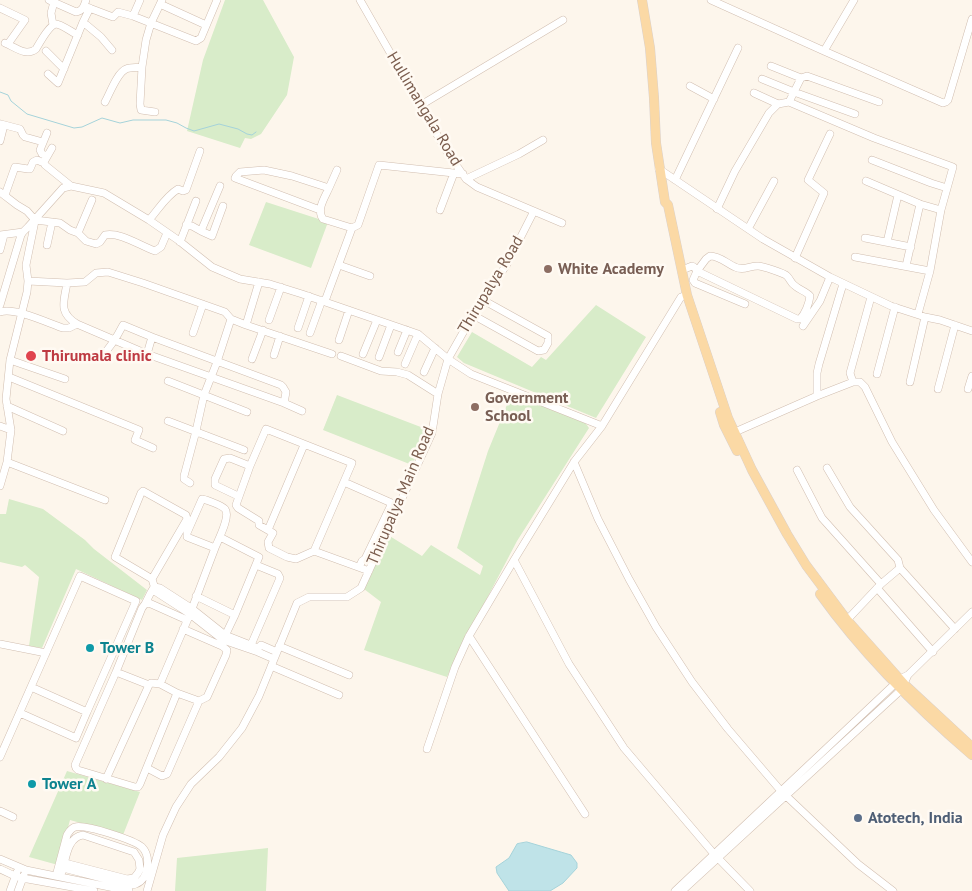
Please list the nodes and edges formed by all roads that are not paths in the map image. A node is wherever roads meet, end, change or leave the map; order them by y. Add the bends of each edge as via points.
1 (140, 0) edge
2 (217, 0) edge
3 (360, 0) edge
4 (642, 0) edge
5 (711, 0) edge
6 (854, 0) edge
7 (52, 1) edge
8 (161, 2) edge
9 (87, 4) edge
10 (0, 8) edge
11 (133, 16) junction
12 (972, 19) edge
13 (563, 20) dead end
14 (83, 22) junction
15 (151, 23) junction
16 (53, 25) junction
17 (206, 25) junction
18 (78, 36) junction
19 (738, 48) dead end
20 (112, 50) dead end
21 (46, 51) dead end
22 (824, 51) junction
23 (771, 66) dead end
24 (142, 67) junction
25 (64, 69) junction
26 (48, 74) dead end
27 (801, 78) junction
28 (762, 79) dead end
29 (690, 86) dead end
30 (794, 92) junction
31 (754, 93) dead end
32 (714, 99) junction
33 (105, 102) dead end
34 (789, 102) junction
35 (880, 102) dead end
36 (778, 104) junction
37 (421, 105) junction
38 (155, 112) dead end
39 (855, 114) dead end
40 (0, 124) edge
41 (47, 133) dead end
42 (830, 134) dead end
43 (543, 140) dead end
44 (0, 141) edge
45 (43, 142) junction
46 (52, 148) dead end
47 (200, 151) dead end
48 (46, 160) junction
49 (872, 160) dead end
50 (659, 169) junction
51 (337, 170) dead end
52 (454, 173) junction
53 (465, 176) junction
54 (676, 180) junction
55 (774, 181) dead end
56 (866, 182) dead end
57 (71, 186) junction
58 (220, 186) dead end
59 (329, 188) junction
60 (947, 188) junction
61 (2, 194) edge
62 (898, 195) junction
63 (92, 200) dead end
64 (196, 201) dead end
65 (665, 202) junction
66 (920, 204) junction
67 (224, 206) dead end
68 (717, 209) junction
69 (320, 210) junction
70 (440, 210) dead end
71 (941, 210) junction
72 (534, 211) junction
73 (35, 220) junction
74 (149, 220) junction
75 (52, 222) junction
76 (562, 223) dead end
77 (186, 226) junction
78 (352, 228) junction
79 (748, 229) junction
80 (23, 232) junction
81 (201, 232) junction
82 (78, 233) junction
83 (167, 233) junction
84 (2, 235) edge
85 (865, 238) dead end
86 (180, 242) junction
87 (887, 242) junction
88 (47, 244) dead end
89 (912, 247) junction
90 (0, 250) edge
91 (855, 257) dead end
92 (795, 258) junction
93 (339, 264) junction
94 (906, 266) junction
95 (682, 270) junction
96 (697, 271) junction
97 (930, 271) junction
98 (370, 276) dead end
99 (830, 277) junction
100 (28, 281) junction
101 (259, 282) junction
102 (68, 284) junction
103 (843, 284) junction
104 (281, 287) junction
105 (309, 296) junction
106 (684, 296) junction
107 (871, 297) junction
108 (482, 300) junction
109 (323, 301) junction
110 (203, 304) junction
111 (745, 304) dead end
112 (0, 305) edge
113 (895, 307) junction
114 (349, 310) junction
115 (0, 312) edge
116 (21, 313) junction
117 (473, 315) junction
118 (922, 316) junction
119 (231, 319) junction
120 (269, 320) dead end
121 (377, 320) junction
122 (77, 324) junction
123 (246, 324) junction
124 (391, 325) junction
125 (955, 325) junction
126 (803, 326) dead end
127 (298, 328) dead end
128 (263, 330) junction
129 (407, 330) junction
130 (972, 331) edge
131 (193, 333) dead end
132 (310, 333) dead end
133 (418, 334) junction
134 (280, 336) junction
135 (152, 337) junction
136 (115, 340) junction
137 (339, 340) dead end
138 (435, 348) junction
139 (398, 352) dead end
140 (147, 354) junction
141 (332, 354) dead end
142 (363, 354) dead end
143 (85, 355) dead end
144 (274, 355) dead end
145 (341, 356) dead end
146 (379, 357) dead end
147 (448, 358) junction
148 (252, 359) dead end
149 (10, 360) junction
150 (217, 362) junction
151 (405, 364) dead end
152 (424, 372) dead end
153 (877, 374) dead end
154 (972, 376) edge
155 (9, 377) junction
156 (211, 377) junction
157 (65, 380) dead end
158 (168, 381) dead end
159 (853, 382) junction
160 (910, 382) dead end
161 (938, 389) dead end
162 (968, 389) dead end
163 (438, 394) junction
164 (204, 395) junction
165 (817, 396) junction
166 (284, 403) junction
167 (7, 406) junction
168 (302, 411) dead end
169 (247, 412) dead end
170 (168, 421) dead end
171 (0, 426) edge
172 (602, 426) junction
173 (11, 430) junction
174 (63, 430) dead end
175 (196, 431) junction
176 (735, 432) junction
177 (304, 444) junction
178 (153, 448) dead end
179 (244, 450) dead end
180 (574, 462) junction
181 (4, 466) edge
182 (250, 466) junction
183 (827, 468) dead end
184 (797, 470) dead end
185 (344, 482) junction
186 (190, 483) dead end
187 (0, 486) edge
188 (238, 496) junction
189 (105, 500) dead end
190 (395, 505) junction
191 (268, 530) junction
192 (220, 537) junction
193 (215, 548) junction
194 (314, 551) junction
195 (514, 560) junction
196 (972, 562) edge
197 (256, 565) junction
198 (359, 567) junction
199 (900, 568) junction
200 (369, 571) junction
201 (152, 579) junction
202 (879, 586) junction
203 (154, 588) junction
204 (196, 596) junction
205 (145, 604) junction
206 (972, 612) edge
207 (190, 614) junction
208 (235, 615) junction
209 (847, 620) junction
210 (183, 629) junction
211 (955, 629) junction
212 (470, 636) junction
213 (223, 640) junction
214 (0, 644) edge
215 (256, 649) junction
216 (933, 652) junction
217 (46, 653) junction
218 (275, 656) junction
219 (116, 672) junction
220 (349, 675) dead end
221 (902, 682) junction
222 (160, 684) junction
223 (149, 685) junction
224 (31, 687) junction
225 (176, 693) junction
226 (339, 696) dead end
227 (198, 701) junction
228 (87, 712) junction
229 (20, 713) junction
230 (972, 747) edge
231 (427, 749) dead end
232 (972, 755) edge
233 (0, 757) edge
234 (147, 768) junction
235 (106, 779) junction
236 (784, 793) junction
237 (0, 811) edge
238 (585, 814) dead end
239 (13, 817) dead end
240 (716, 856) junction
241 (0, 859) edge
242 (64, 865) junction
243 (18, 867) junction
244 (0, 869) edge
245 (26, 870) junction
246 (19, 877) junction
247 (58, 877) junction
248 (10, 891) edge
249 (18, 891) edge
250 (94, 891) edge
251 (129, 891) edge
252 (147, 891) edge
253 (675, 891) edge
254 (682, 891) edge
255 (750, 891) edge
256 (893, 891) edge

1 - 11 street
2 - 17 street
3 - 37 street, Hullimangala Road
4 - 50 main road via 650,48
5 - 22 street
6 - 22 street
7 - 9 street via 76,12
7 - 16 street
8 - 15 street
8 - 17 street
9 - 11 street via 113,17 118,12
9 - 14 street
10 - 16 street via 24,20 6,43 24,52 33,52
11 - 15 street
12 - 22 street via 948,100 943,103
13 - 37 street
14 - 18 street
14 - 20 street
15 - 17 street via 196,41 201,38
15 - 24 street
16 - 18 street
18 - 25 street
19 - 32 street
21 - 25 street
23 - 27 street
24 - 33 street via 124,70
24 - 38 street via 141,110
25 - 26 street via 58,83
27 - 30 street
27 - 35 street via 807,76
28 - 30 street
29 - 32 street
30 - 34 street
30 - 39 street
31 - 36 street
32 - 54 street
34 - 36 street
34 - 60 street via 953,167
36 - 68 street via 769,113 735,171
37 - 53 street, Hullimangala Road via 447,152
40 - 44 street via 3,131
40 - 45 street via 20,128 24,136
41 - 45 street
42 - 92 street via 808,180 824,193
43 - 53 street via 519,154
45 - 48 street via 40,151
46 - 48 street
47 - 74 street via 186,190 174,192
48 - 57 street via 45,165
48 - 61 street via 37,160 28,169 15,167
49 - 60 street
50 - 54 street
50 - 65 main road
51 - 59 street
52 - 53 street
52 - 70 street
52 - 78 street via 380,165 358,225
53 - 72 street, Hullimangala Road via 477,187
54 - 68 street
55 - 79 street
56 - 62 street
57 - 73 street via 63,188
57 - 74 street via 104,193
58 - 81 street
59 - 69 street
59 - 69 street via 264,170 240,172 236,176
60 - 71 street
61 - 73 street
62 - 66 street
62 - 87 street
63 - 82 street
64 - 77 street
65 - 95 main road
65 - 106 main road via 665,215
66 - 71 street
66 - 89 street
67 - 81 street via 212,236
68 - 79 street
69 - 78 street via 323,218
71 - 97 street
72 - 76 street, Hullimangala Road
72 - 108 street, Thirupalya Road via 507,264
73 - 75 street
73 - 80 street
73 - 100 street via 26,265
74 - 83 street
75 - 82 street
75 - 88 street
77 - 81 street
77 - 86 street
78 - 93 street
79 - 92 street
80 - 84 street
80 - 112 street
82 - 83 street via 86,241 96,244 110,234 155,251 162,247
83 - 86 street
84 - 90 street
85 - 87 street
86 - 101 street via 212,267 240,279
87 - 89 street
89 - 94 street
91 - 94 street
92 - 99 street
93 - 98 street
93 - 109 street
94 - 97 street
95 - 96 street via 692,266
95 - 106 main road
96 - 96 street via 710,256 744,269 758,266 784,274 795,286 808,293 809,301 800,319 796,318
96 - 111 street via 693,280 696,283
97 - 118 street
99 - 103 street
99 - 126 street
100 - 102 street
100 - 116 street
101 - 104 street
101 - 123 street
102 - 110 street via 85,282 96,273 108,272
102 - 122 street via 64,311
103 - 107 street
103 - 165 street via 819,364
104 - 105 street
104 - 120 street
105 - 109 street
105 - 127 street
106 - 172 street
106 - 176 main road
106 - 221 main road via 724,424 783,538 840,621
107 - 113 street
107 - 159 street via 850,374
108 - 117 street, Thirupalya Road
108 - 117 street via 548,336 544,350 538,352
109 - 114 street
109 - 132 street
110 - 119 street via 225,312
110 - 131 street
113 - 118 street
113 - 153 street
114 - 121 street
114 - 137 street
115 - 116 street
116 - 122 street via 63,328
116 - 149 street
117 - 147 street, Thirupalya Road
118 - 125 street
118 - 160 street
119 - 123 street
119 - 150 street
121 - 124 street
121 - 142 street
122 - 136 street
123 - 128 street
124 - 129 street
124 - 146 street
125 - 130 street
125 - 161 street
128 - 134 street
128 - 148 street
129 - 133 street
129 - 139 street
133 - 138 street
133 - 151 street
134 - 141 street
134 - 144 street
135 - 136 street via 123,325
135 - 140 street
135 - 150 street
136 - 140 street
136 - 143 street via 100,357
138 - 147 street
138 - 152 street
140 - 156 street
145 - 163 street via 382,371 408,375
147 - 163 street, Thirupalya Main Road
147 - 172 street via 471,374
149 - 155 street
149 - 157 street
150 - 156 street
150 - 166 street via 281,385 286,392
154 - 162 street
155 - 167 street
155 - 178 street via 139,430 135,440
156 - 164 street
156 - 166 street
158 - 164 street
159 - 165 street
159 - 196 street via 860,382 865,387 892,442 934,510
163 - 190 street, Thirupalya Main Road via 432,433
164 - 169 street
164 - 175 street
165 - 176 street
166 - 168 street
167 - 173 street
167 - 174 street
170 - 175 street
171 - 173 street
172 - 180 street
173 - 181 street
175 - 179 street
175 - 186 street via 184,476
176 - 209 main road via 787,534
177 - 182 street via 266,429
177 - 185 street via 352,463
177 - 191 street
180 - 195 street
180 - 236 street via 598,519 656,627 728,729
181 - 187 street
181 - 189 street
182 - 188 street
182 - 188 street via 226,458 215,479 215,485
183 - 199 street via 850,507 898,560
184 - 202 street via 822,518
185 - 190 street
185 - 194 street
188 - 191 street via 238,508
190 - 198 street
190 - 200 street, Thirupalya Main Road
191 - 194 street via 273,533 268,542 269,548 287,557 296,559
192 - 193 street
192 - 193 street via 226,510 202,499 187,537
192 - 197 street via 259,557
193 - 204 street
194 - 198 street
195 - 212 street
195 - 240 street via 570,664 624,748
197 - 208 street
197 - 215 street via 278,574 280,578
198 - 200 street
199 - 202 street
199 - 211 street
200 - 218 street, Thirupalya Main Road via 361,588 347,597 309,597 297,603
201 - 201 street via 187,519 186,515 143,491 115,557
201 - 203 street
202 - 209 street
202 - 216 street
203 - 205 street
203 - 207 street via 160,588
204 - 207 street
204 - 208 street
205 - 207 street
205 - 219 street
206 - 211 street
207 - 210 street
207 - 213 street
208 - 213 street
209 - 221 main road
210 - 213 street
210 - 222 street
211 - 216 street
212 - 231 street via 454,667
212 - 238 street
213 - 215 street
213 - 227 street via 226,655 207,697
214 - 217 street
215 - 218 street via 261,644
216 - 221 street
217 - 224 street
217 - 228 street via 80,576 136,601
218 - 220 street
218 - 226 street
218 - 252 street, Thirupalya Main Road via 242,728 219,757 191,784 176,807
219 - 223 street
219 - 235 street via 75,765 78,770
221 - 230 main road
221 - 232 main road
221 - 236 street
222 - 223 street
222 - 225 street
223 - 235 street
224 - 228 street
224 - 229 street
225 - 227 street
225 - 234 street
227 - 234 street via 167,774 162,776
228 - 229 street via 76,738
229 - 233 street
234 - 235 street via 138,787
236 - 240 street
236 - 256 street via 858,864
237 - 239 street
240 - 253 street
240 - 254 street
240 - 255 street
241 - 243 street
242 - 242 street via 72,840 83,835 134,852 140,869 134,878 127,879
242 - 247 street
242 - 247 street via 133,885 144,877 147,855 138,844 114,834 75,827 67,835
243 - 245 street
243 - 246 street
244 - 246 street
245 - 246 street
245 - 247 street
246 - 248 street
246 - 249 street
246 - 250 street
247 - 251 street

